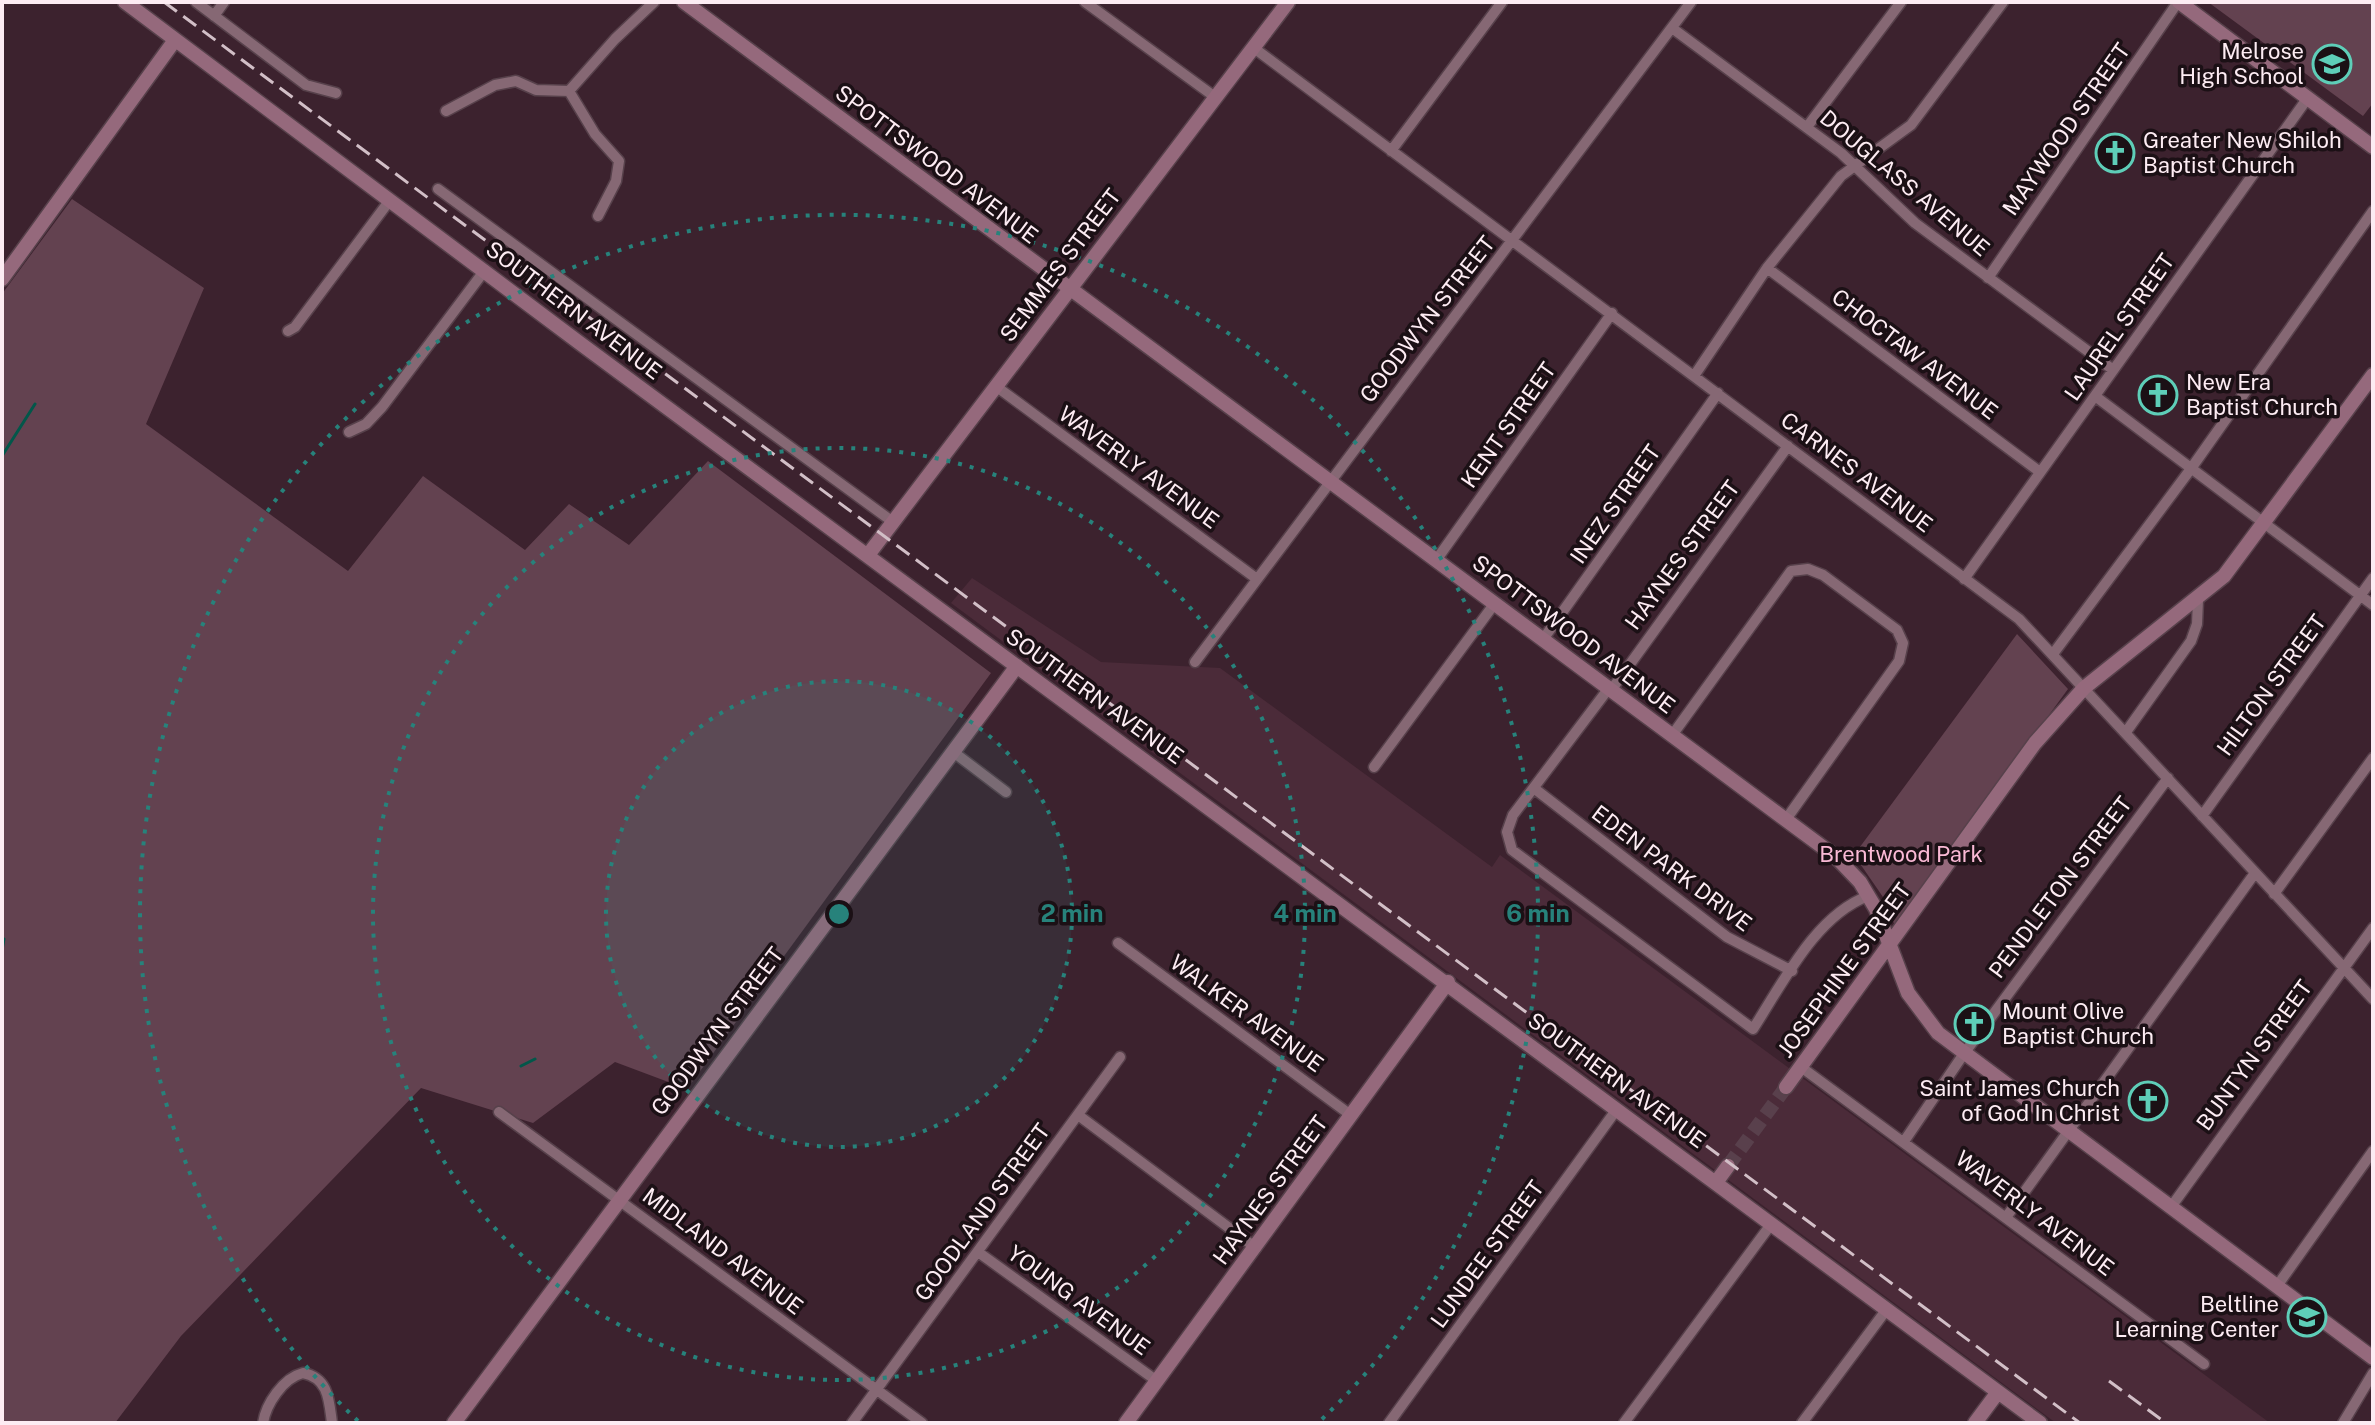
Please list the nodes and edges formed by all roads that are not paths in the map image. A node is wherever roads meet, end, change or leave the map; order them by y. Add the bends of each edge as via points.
1 (196, 2) edge
2 (224, 2) edge
3 (654, 2) edge
4 (684, 2) edge
5 (1085, 2) edge
6 (1288, 2) edge
7 (1502, 2) edge
8 (1691, 2) edge
9 (1901, 2) edge
10 (2003, 2) edge
11 (2178, 2) edge
12 (135, 5) edge
13 (214, 16) junction
14 (1672, 28) junction
15 (175, 40) junction
16 (1254, 48) junction
17 (569, 91) junction
18 (336, 93) dead end
19 (1215, 97) junction
20 (2307, 99) junction
21 (446, 111) dead end
22 (1807, 127) junction
23 (2373, 147) edge
24 (1391, 151) junction
25 (1856, 165) junction
26 (438, 189) dead end
27 (390, 200) junction
28 (2373, 211) edge
29 (598, 216) dead end
30 (1514, 242) junction
31 (1767, 268) junction
32 (485, 270) junction
33 (1988, 278) junction
34 (2, 279) edge
35 (1069, 290) junction
36 (1612, 313) junction
37 (288, 331) dead end
38 (2112, 369) junction
39 (2373, 375) edge
40 (1694, 376) junction
41 (997, 387) junction
42 (1718, 393) junction
43 (2095, 396) junction
44 (349, 432) dead end
45 (1788, 446) junction
46 (2190, 470) junction
47 (2040, 472) junction
48 (1330, 481) junction
49 (893, 522) junction
50 (2264, 524) junction
51 (868, 555) junction
52 (1437, 559) junction
53 (2373, 578) edge
54 (1257, 579) junction
55 (1964, 579) junction
56 (2361, 595) junction
57 (2198, 600) junction
58 (1495, 603) junction
59 (2373, 605) edge
60 (1544, 638) junction
61 (2053, 654) junction
62 (1195, 662) dead end
63 (1017, 666) junction
64 (2084, 688) junction
65 (1610, 689) junction
66 (2126, 732) junction
67 (1673, 734) junction
68 (952, 751) junction
69 (2373, 758) edge
70 (1374, 767) dead end
71 (2168, 778) junction
72 (1535, 789) junction
73 (1006, 792) dead end
74 (2202, 816) junction
75 (1787, 818) junction
76 (2255, 873) junction
77 (2274, 894) junction
78 (1868, 896) junction
79 (2373, 928) edge
80 (1118, 943) dead end
81 (1889, 946) junction
82 (2344, 968) junction
83 (1792, 971) junction
84 (1448, 982) junction
85 (2373, 999) edge
86 (1963, 1055) junction
87 (1120, 1057) dead end
88 (1801, 1067) junction
89 (1786, 1087) tunnel mouth
90 (1617, 1109) junction
91 (499, 1112) dead end
92 (1078, 1115) junction
93 (1352, 1116) junction
94 (2068, 1130) junction
95 (1905, 1140) junction
96 (2373, 1151) edge
97 (1728, 1166) tunnel mouth
98 (1717, 1181) junction
99 (619, 1199) junction
100 (2171, 1207) junction
101 (2007, 1216) junction
102 (1772, 1223) junction
103 (1256, 1248) junction
104 (978, 1252) junction
105 (2277, 1286) junction
106 (1887, 1309) junction
107 (2373, 1358) edge
108 (2204, 1364) dead end
109 (2373, 1373) edge
110 (1157, 1381) junction
111 (877, 1390) junction
112 (1998, 1392) junction
113 (263, 1423) edge
114 (332, 1423) edge
115 (454, 1423) edge
116 (852, 1423) edge
117 (922, 1423) edge
118 (1126, 1423) edge
119 (1389, 1423) edge
120 (1624, 1423) edge
121 (1802, 1423) edge
122 (1975, 1423) edge
123 (2040, 1423) edge
124 (2343, 1423) edge

1 - 13 street
2 - 13 street
3 - 17 street
4 - 35 main road, SPOTTSWOOD AVENUE
5 - 19 street
6 - 16 main road, SEMMES STREET
7 - 24 street
8 - 14 street, GOODWYN STREET
9 - 22 street
10 - 25 street via 1911,125
11 - 20 main road
11 - 33 street, MAYWOOD STREET
12 - 15 main road, SOUTHERN AVENUE
13 - 18 street via 306,85
14 - 22 street, DOUGLASS AVENUE
14 - 30 street, GOODWYN STREET
15 - 27 main road, SOUTHERN AVENUE
15 - 34 main road
16 - 19 main road, SEMMES STREET
16 - 24 street, CARNES AVENUE
17 - 21 street via 536,90 516,81 495,85
17 - 29 street via 619,161 616,181
19 - 35 main road, SEMMES STREET
20 - 23 main road
20 - 38 street, LAUREL STREET
22 - 25 street, DOUGLASS AVENUE
24 - 30 street, CARNES AVENUE
25 - 31 street via 1841,176
25 - 33 street, DOUGLASS AVENUE via 1908,217
26 - 49 street, SOUTHERN AVENUE
27 - 32 main road, SOUTHERN AVENUE
27 - 37 street
28 - 46 street
30 - 36 street, CARNES AVENUE
30 - 48 street, GOODWYN STREET
31 - 40 street
31 - 47 street, CHOCTAW AVENUE
32 - 44 street via 382,407
32 - 51 main road, SOUTHERN AVENUE
33 - 38 street, DOUGLASS AVENUE
35 - 41 main road, SEMMES STREET
35 - 48 main road, SPOTTSWOOD AVENUE
36 - 40 street, CARNES AVENUE
36 - 52 street, KENT STREET
38 - 43 street, LAUREL STREET
39 - 50 main road
40 - 42 street, CARNES AVENUE
41 - 49 main road, SEMMES STREET
41 - 54 street, WAVERLY AVENUE
42 - 45 street, CARNES AVENUE
42 - 60 street, INEZ STREET
43 - 46 street
43 - 47 street, LAUREL STREET
45 - 55 street, CARNES AVENUE
45 - 65 street, HAYNES STREET
46 - 50 street
46 - 61 street
47 - 55 street, LAUREL STREET
48 - 52 main road, SPOTTSWOOD AVENUE
48 - 54 street, GOODWYN STREET
49 - 51 main road, SEMMES STREET
50 - 56 street
50 - 57 main road
51 - 63 main road, SOUTHERN AVENUE
52 - 58 main road, SPOTTSWOOD AVENUE
53 - 56 street, HILTON STREET
54 - 62 street, GOODWYN STREET
55 - 61 street, CARNES AVENUE via 2019,619
56 - 59 street
56 - 74 street, HILTON STREET
57 - 64 main road, JOSEPHINE STREET
57 - 66 street via 2191,641
58 - 60 main road, SPOTTSWOOD AVENUE
58 - 70 street
60 - 65 main road, SPOTTSWOOD AVENUE
61 - 64 street, CARNES AVENUE
63 - 68 main road, GOODWYN STREET
63 - 84 main road, SOUTHERN AVENUE
64 - 66 street, CARNES AVENUE
64 - 81 main road, JOSEPHINE STREET via 2035,743
65 - 67 main road, SPOTTSWOOD AVENUE
65 - 72 street, HAYNES STREET
66 - 71 street, CARNES AVENUE
67 - 75 main road, SPOTTSWOOD AVENUE
67 - 75 street via 1786,575 1798,569 1823,575 1897,630 1903,643 1899,661
68 - 73 street
68 - 99 main road, GOODWYN STREET
69 - 77 street
71 - 74 street, CARNES AVENUE
71 - 86 street, PENDLETON STREET
72 - 83 street, EDEN PARK DRIVE via 1727,937
72 - 83 street, HAYNES STREET via 1513,815 1508,829 1512,850 1753,1029
74 - 76 street, CARNES AVENUE
75 - 78 main road, SPOTTSWOOD AVENUE via 1836,857
76 - 77 street, CARNES AVENUE
76 - 94 street
77 - 82 street, CARNES AVENUE
78 - 81 main road, SPOTTSWOOD AVENUE
78 - 83 street via 1831,919
79 - 82 street, BUNTYN STREET
80 - 93 street, WALKER AVENUE
81 - 86 main road, SPOTTSWOOD AVENUE via 1920,1013
81 - 88 main road, JOSEPHINE STREET
82 - 85 street, CARNES AVENUE
82 - 100 street, BUNTYN STREET
84 - 90 main road, SOUTHERN AVENUE
84 - 93 main road, HAYNES STREET
86 - 94 main road, SPOTTSWOOD AVENUE
86 - 95 street, PENDLETON STREET
87 - 92 street, GOODLAND STREET
88 - 89 main road, JOSEPHINE STREET
88 - 95 street, WAVERLY AVENUE
90 - 98 main road, SOUTHERN AVENUE
90 - 119 street, LUNDEE STREET
91 - 99 street, MIDLAND AVENUE
92 - 103 street
92 - 104 street, GOODLAND STREET
93 - 103 main road, HAYNES STREET
94 - 100 main road, SPOTTSWOOD AVENUE
94 - 101 street
95 - 101 street, WAVERLY AVENUE
96 - 105 street
97 - 98 main road
98 - 102 main road, SOUTHERN AVENUE
99 - 111 street, MIDLAND AVENUE
99 - 115 main road, GOODWYN STREET
100 - 105 main road, SPOTTSWOOD AVENUE
101 - 108 street, WAVERLY AVENUE
102 - 106 main road, SOUTHERN AVENUE
102 - 120 street
103 - 110 main road, HAYNES STREET
104 - 110 street, YOUNG AVENUE
104 - 111 street, GOODLAND STREET
105 - 107 main road, SPOTTSWOOD AVENUE
106 - 112 main road, SOUTHERN AVENUE
106 - 121 street
109 - 124 street
110 - 118 main road, HAYNES STREET
111 - 116 street, GOODLAND STREET
111 - 117 street, MIDLAND AVENUE
112 - 122 main road
112 - 123 main road, SOUTHERN AVENUE
113 - 114 street via 265,1411 285,1383 303,1373 317,1378 326,1390

